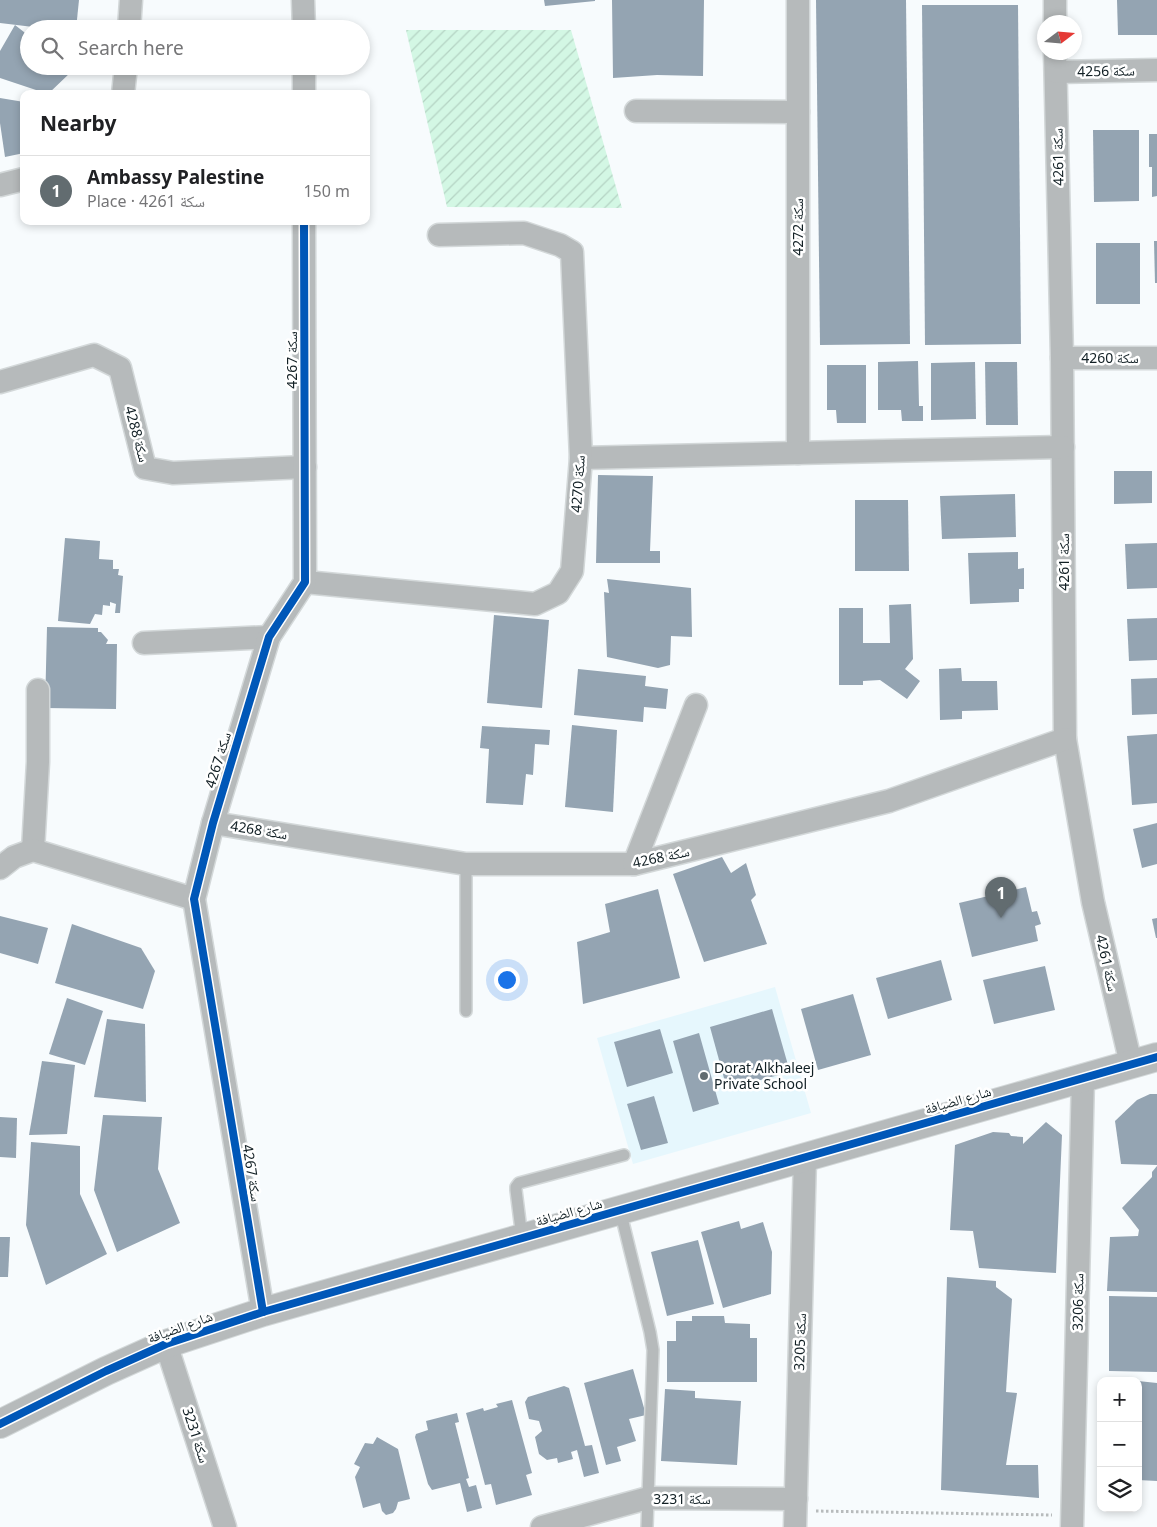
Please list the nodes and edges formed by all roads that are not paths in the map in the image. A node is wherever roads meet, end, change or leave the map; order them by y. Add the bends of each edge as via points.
1 (131, 0) edge
2 (303, 0) edge
3 (798, 0) edge
4 (1054, 0) edge
5 (1055, 15) edge
6 (129, 20) edge
7 (304, 20) edge
8 (1055, 62) edge
9 (1157, 70) edge
10 (125, 75) edge
11 (304, 75) edge
12 (124, 90) edge
13 (304, 90) edge
14 (636, 111) dead end
15 (798, 112) junction
16 (20, 180) edge
17 (0, 186) edge
18 (304, 225) edge
19 (439, 236) dead end
20 (1062, 358) junction
21 (1157, 358) edge
22 (0, 382) edge
23 (1063, 447) junction
24 (798, 453) junction
25 (581, 458) junction
26 (305, 467) junction
27 (305, 582) junction
28 (269, 637) junction
29 (144, 643) dead end
30 (38, 690) dead end
31 (696, 706) dead end
32 (1065, 739) junction
33 (213, 823) junction
34 (33, 850) junction
35 (466, 864) junction
36 (634, 864) junction
37 (0, 868) edge
38 (194, 898) junction
39 (466, 1011) dead end
40 (1157, 1057) edge
41 (1131, 1064) junction
42 (1083, 1077) junction
43 (624, 1154) dead end
44 (805, 1157) junction
45 (620, 1210) junction
46 (522, 1238) junction
47 (262, 1312) junction
48 (166, 1344) junction
49 (0, 1424) edge
50 (648, 1498) junction
51 (795, 1512) edge
52 (1072, 1521) edge
53 (225, 1527) edge
54 (542, 1527) edge
55 (647, 1527) edge

1 - 6 street
2 - 7 street
3 - 15 street, سكة 4272
4 - 5 street
8 - 9 street, سكة 4256
8 - 20 street, سكة 4261
10 - 12 street
11 - 13 street
14 - 15 street
15 - 24 street, سكة 4272
16 - 17 street
18 - 26 street, سكة 4267
19 - 25 street, سكة 4270 via 524,233 572,252
20 - 21 street, سكة 4260
20 - 23 street, سكة 4261
22 - 26 street, سكة 4288 via 94,355 120,368 145,468 173,473
23 - 24 street
23 - 32 street, سكة 4261
24 - 25 street
25 - 27 street, سكة 4270 via 572,571 558,593 535,604
26 - 27 street, سكة 4267
27 - 28 street, سكة 4267
28 - 29 street
28 - 33 street, سكة 4267
30 - 34 street
31 - 36 street
32 - 36 street, سكة 4268 via 889,801
32 - 41 street, سكة 4261 via 1093,902
33 - 35 street, سكة 4268
33 - 38 street, سكة 4267
34 - 37 street via 14,857
34 - 38 street
35 - 36 street, سكة 4268
35 - 39 lane
38 - 47 street, سكة 4267
40 - 41 street, شارع الضيافة
41 - 42 street, شارع الضيافة
42 - 44 street, شارع الضيافة
42 - 52 street, سكة 3206
43 - 46 lane via 519,1183 516,1190
44 - 45 street, شارع الضيافة
44 - 51 street, سكة 3205
45 - 46 street, شارع الضيافة
45 - 50 lane via 653,1350
46 - 47 street, شارع الضيافة
47 - 48 street, شارع الضيافة
48 - 49 street, شارع الضيافة via 106,1370
48 - 53 street, سكة 3231
50 - 51 street, سكة 3231
50 - 54 street, سكة 3231
50 - 55 lane

